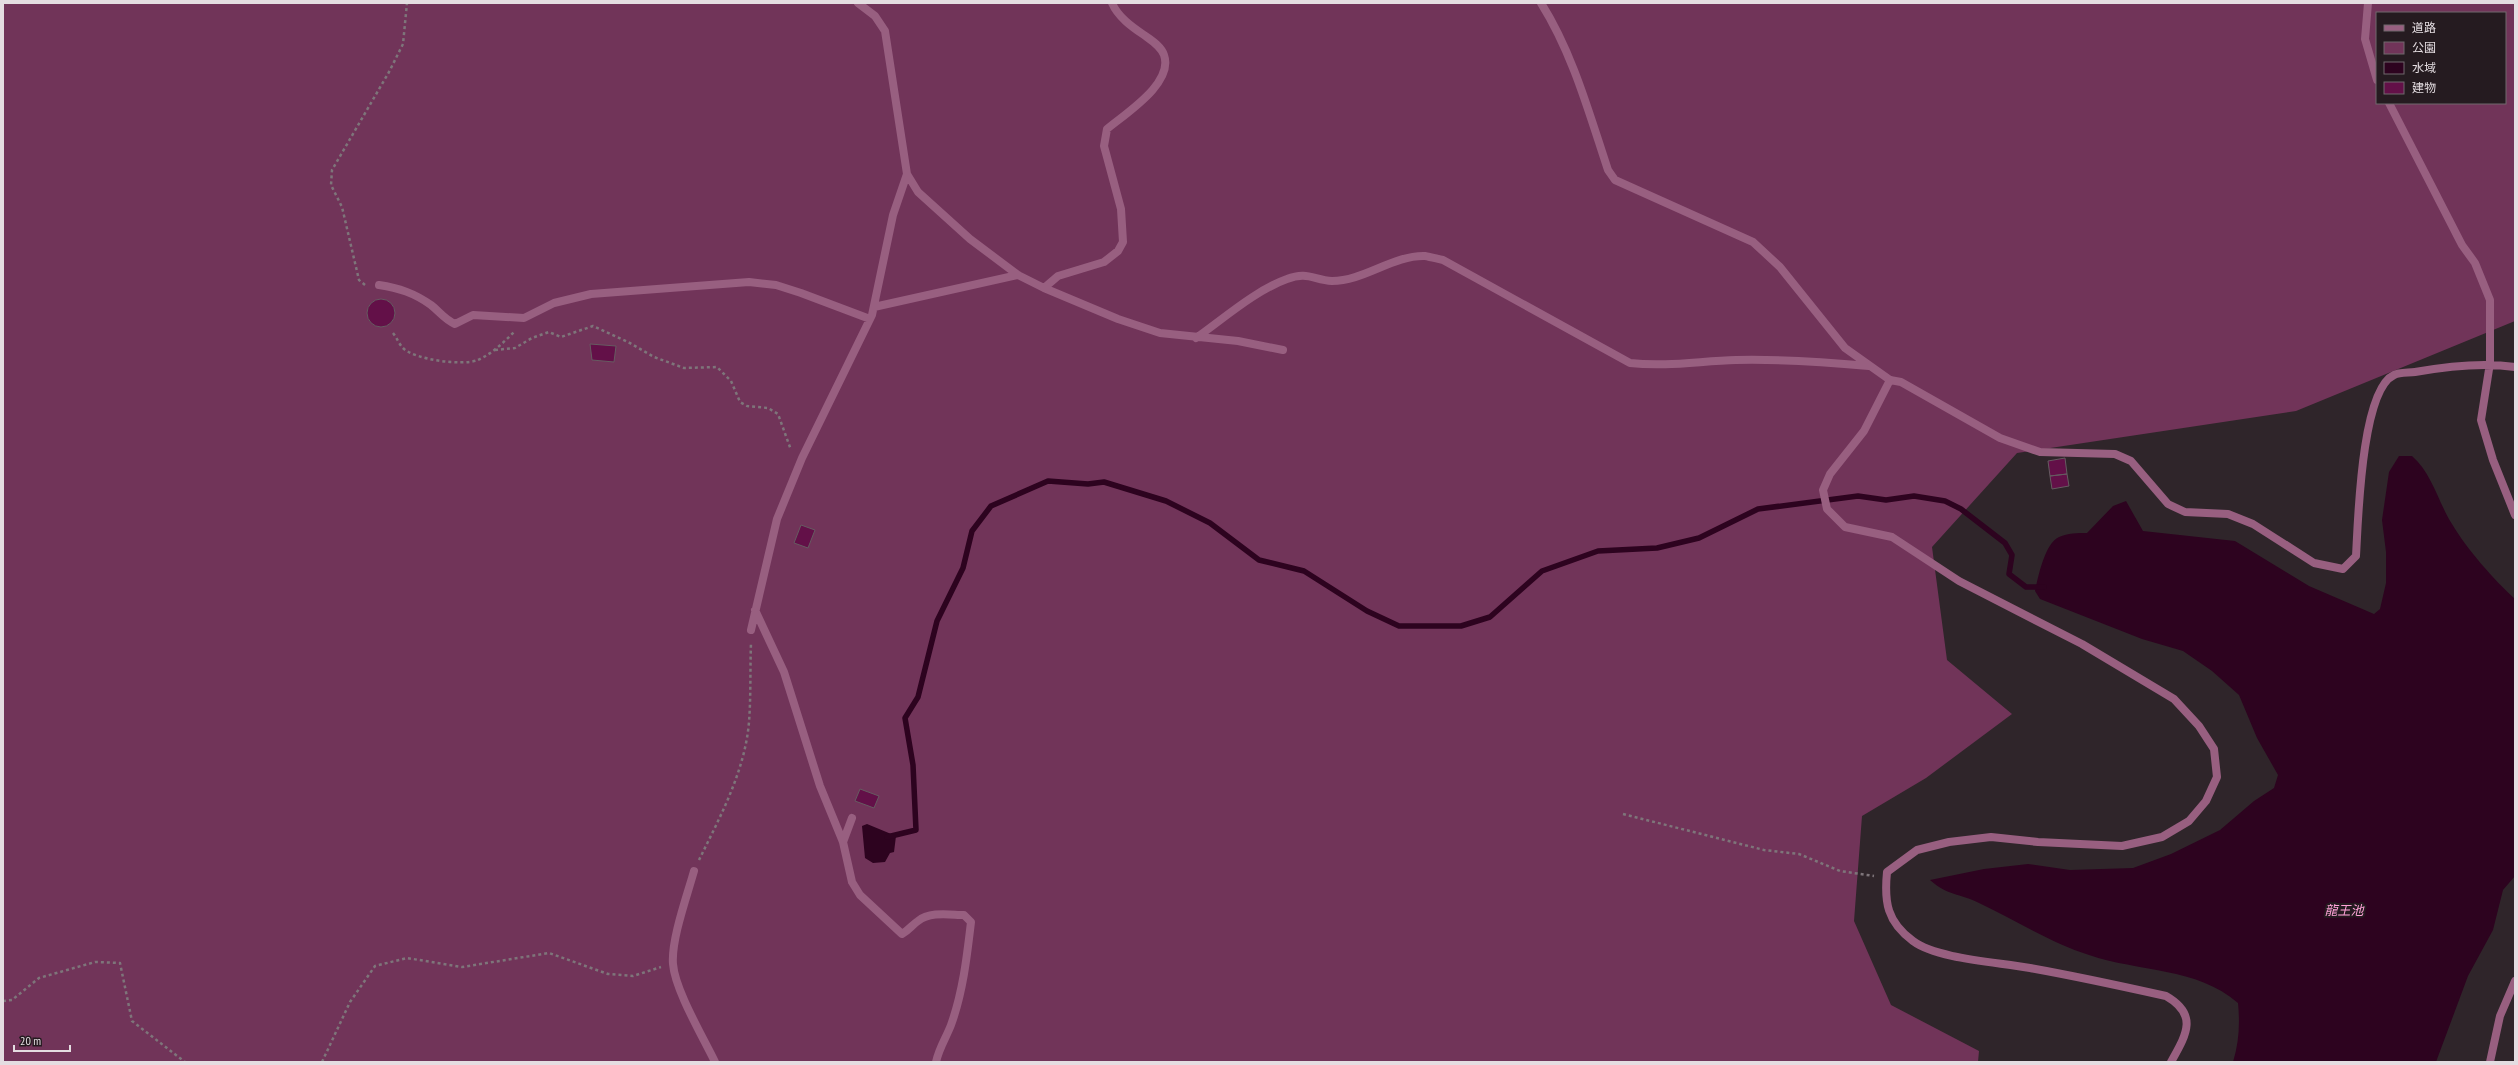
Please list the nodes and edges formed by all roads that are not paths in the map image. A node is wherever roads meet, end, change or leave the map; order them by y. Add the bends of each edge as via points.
1 (858, 3) edge
2 (1112, 3) edge
3 (1541, 3) edge
4 (2368, 3) edge
5 (2376, 76) edge
6 (2390, 104) edge
7 (907, 174) junction
8 (1018, 275) junction
9 (380, 285) road end
10 (1044, 288) junction
11 (874, 307) junction
12 (870, 320) junction
13 (1196, 338) junction
14 (1283, 350) dead end
15 (2490, 363) junction
16 (1870, 366) junction
17 (2515, 367) edge
18 (1890, 380) junction
19 (2515, 515) edge
20 (755, 610) junction
21 (751, 630) road end
22 (852, 818) dead end
23 (843, 842) junction
24 (694, 871) road end
25 (2515, 981) edge
26 (715, 1062) edge
27 (936, 1062) edge
28 (2171, 1062) edge
29 (2490, 1062) edge

1 - 7 street via 875,16 885,31
2 - 10 street via 1125,21 1156,44 1164,54 1166,67 1155,88 1107,129 1104,146 1121,209 1123,242 1118,251 1104,262 1058,276
3 - 16 street via 1553,22 1572,64 1608,170 1615,180 1753,242 1780,267 1845,348
4 - 5 street via 2365,38
6 - 15 street via 2462,245 2476,263 2490,300
7 - 8 street via 924,197 970,239
7 - 11 street via 893,215
8 - 10 street
8 - 11 street
9 - 12 street via 405,289 432,306 444,319 455,324 473,315 484,314 524,318 554,304 591,294 749,282 801,293
10 - 13 street via 1125,322 1160,333
11 - 12 street
12 - 20 street via 802,458 777,519
13 - 14 street via 1238,341
13 - 16 street via 1261,293 1287,279 1309,275 1331,281 1344,279 1425,256 1443,260 1630,363 1657,366 1752,360
15 - 17 street
15 - 18 street via 2394,375 2381,386 2362,465 2356,556 2343,569 2314,564 2253,524 2228,514 2185,512 2168,504 2131,461 2115,454 2040,452 2000,438 1901,382
15 - 19 street via 2481,420 2493,460
16 - 18 street
18 - 28 street via 1864,431 1830,474 1823,490 1827,509 1845,526 1892,537 1959,581 2082,644 2174,699 2199,726 2214,749 2217,777 2206,801 2188,821 2162,837 2122,846 1991,837 1949,842 1917,850 1887,872 1885,893 1892,921 1912,941 1930,951 2159,994 2179,1003 2188,1022 2186,1035
20 - 21 street
20 - 23 street via 784,672 820,786
22 - 23 street
23 - 27 street via 852,882 860,895 896,931 902,934 913,928 919,920 936,915 964,915 971,922 964,973 951,1025
24 - 26 street via 675,943 673,964 678,983
25 - 29 street via 2500,1016

